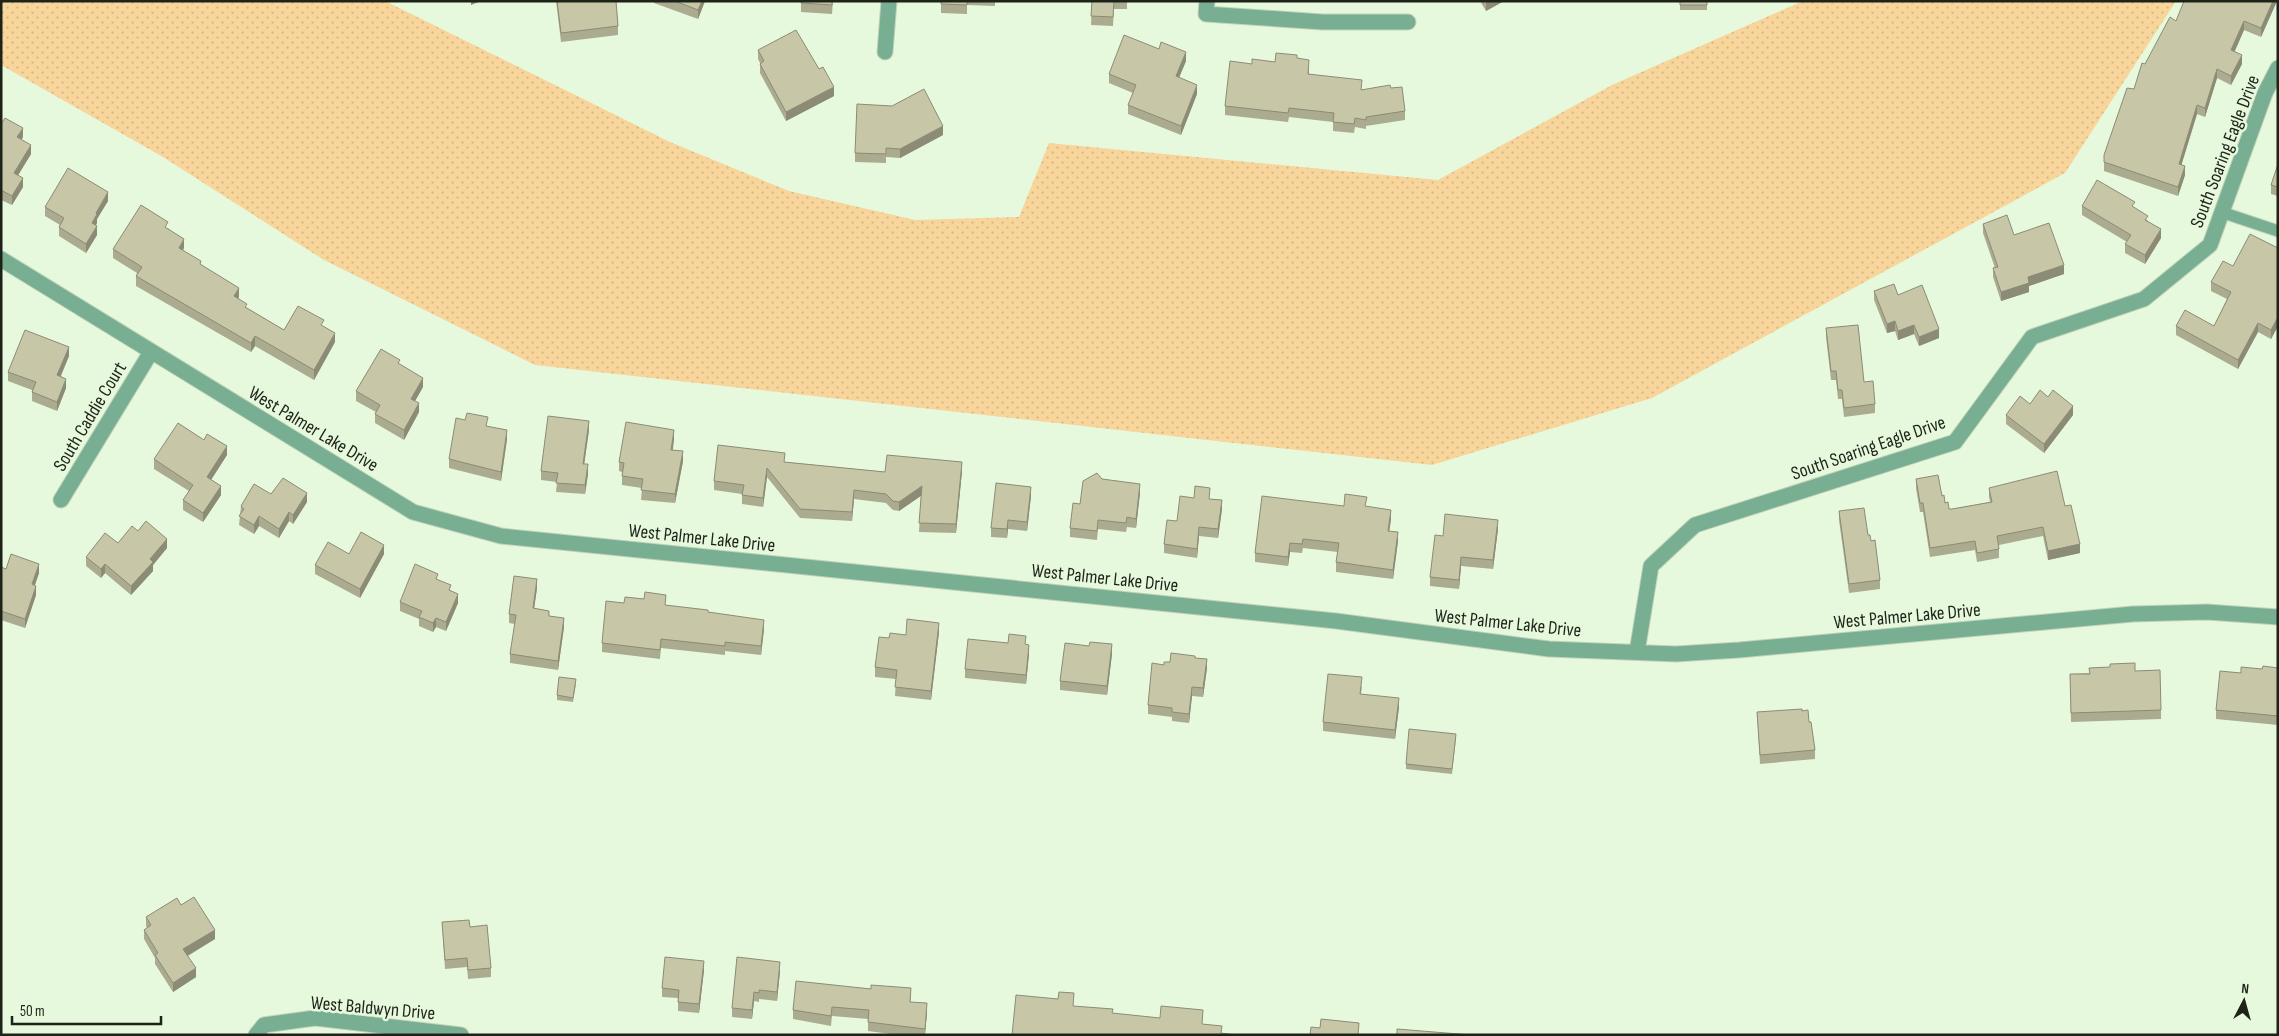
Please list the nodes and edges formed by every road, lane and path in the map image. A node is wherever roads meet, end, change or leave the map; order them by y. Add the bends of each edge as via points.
1 (889, 1) edge
2 (1207, 1) edge
3 (1408, 22) dead end
4 (885, 52) dead end
5 (2278, 68) edge
6 (2222, 212) junction
7 (2278, 231) edge
8 (1, 259) edge
9 (151, 352) junction
10 (61, 500) dead end
11 (2278, 617) edge
12 (1637, 652) junction
13 (256, 1035) edge
14 (461, 1035) edge

1 - 4 street
2 - 3 street via 1206,14 1323,22
5 - 6 street, South Soaring Eagle Drive via 2265,93
6 - 7 lane
6 - 12 street, South Soaring Eagle Drive via 2210,245 2144,300 2032,337 1955,442 1695,525 1651,566
8 - 9 street, West Palmer Lake Drive
9 - 10 street, South Caddie Court
9 - 12 street, West Palmer Lake Drive via 413,512 502,536 1326,620 1549,649
11 - 12 street, West Palmer Lake Drive via 2207,612 2133,614 1739,650 1676,654
13 - 14 street, West Baldwyn Drive via 264,1025 315,1018

